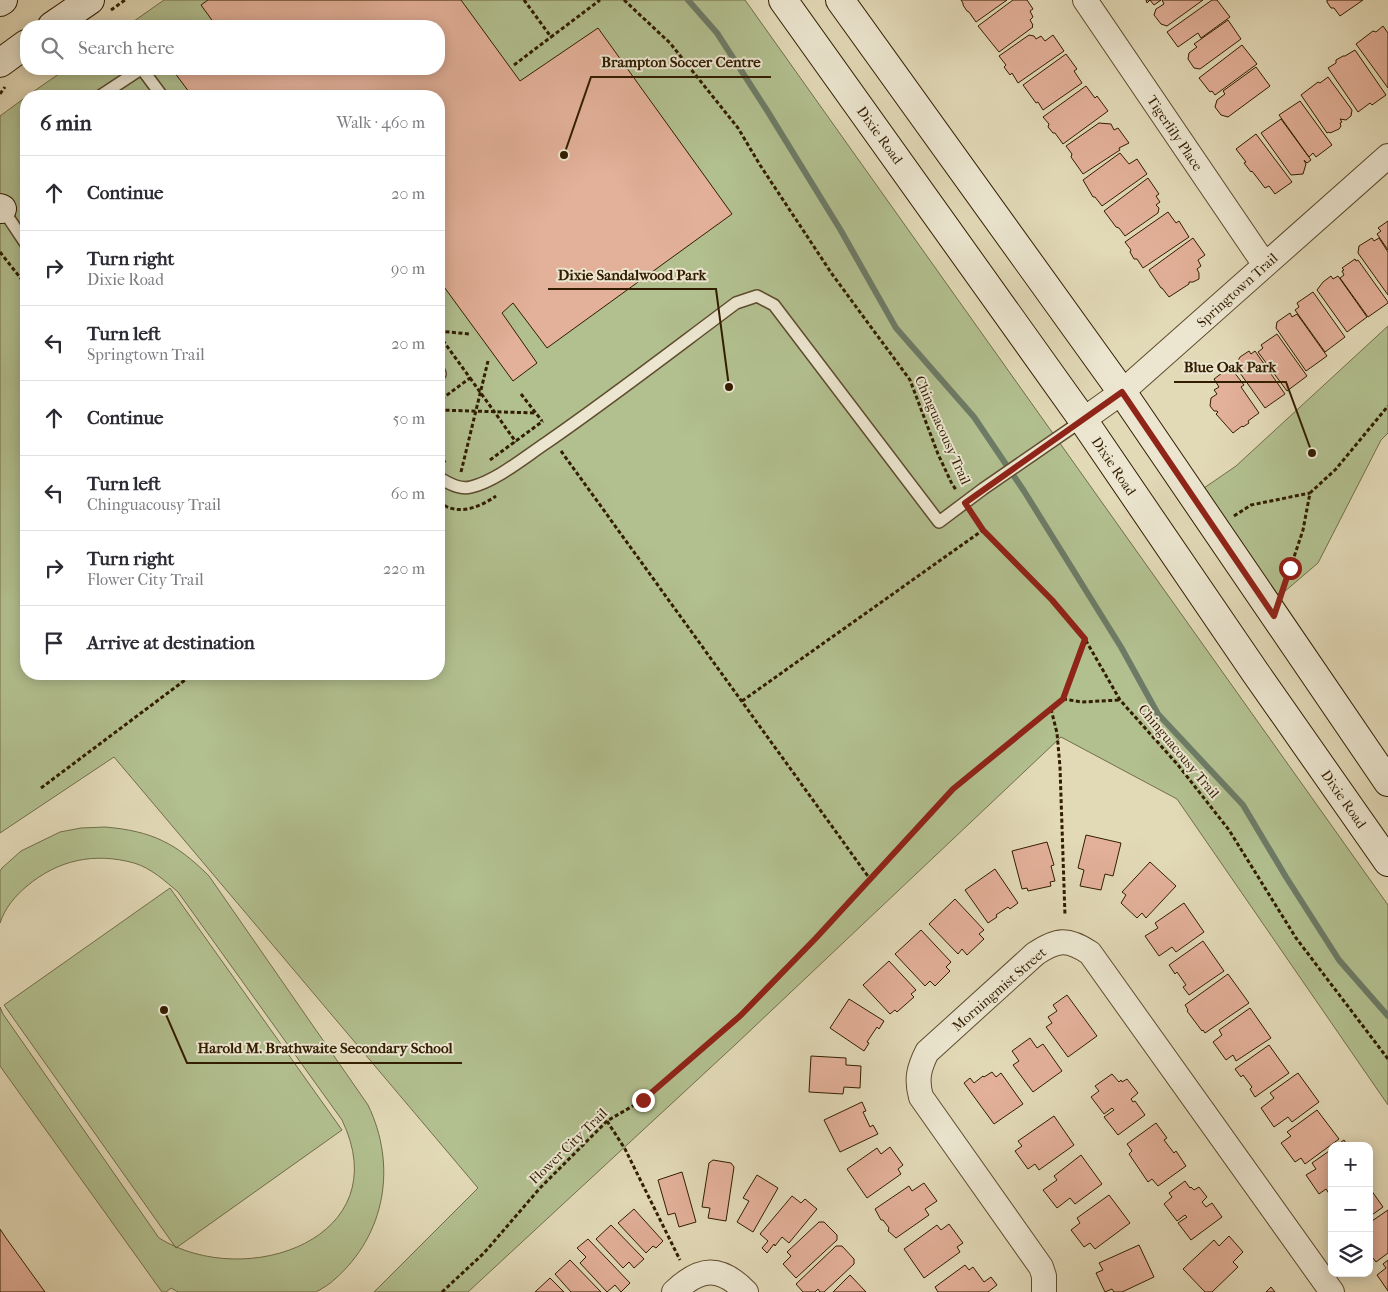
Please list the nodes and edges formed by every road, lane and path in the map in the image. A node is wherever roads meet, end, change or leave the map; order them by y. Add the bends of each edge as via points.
1 (3, 0) edge
2 (90, 0) edge
3 (524, 0) edge
4 (600, 0) edge
5 (624, 0) edge
6 (783, 0) edge
7 (840, 0) edge
8 (1085, 0) edge
9 (0, 2) edge
10 (61, 20) edge
11 (551, 37) junction
12 (20, 48) edge
13 (0, 63) edge
14 (514, 65) dead end
15 (133, 75) edge
16 (146, 75) edge
17 (109, 90) edge
18 (158, 90) edge
19 (1388, 156) edge
20 (1, 207) edge
21 (20, 235) edge
22 (0, 252) edge
23 (1265, 265) junction
24 (20, 277) edge
25 (445, 332) edge
26 (469, 334) dead end
27 (488, 361) dead end
28 (470, 378) dead end
29 (481, 392) junction
30 (1122, 392) junction
31 (521, 394) dead end
32 (1388, 406) edge
33 (445, 410) edge
34 (476, 411) junction
35 (494, 412) junction
36 (536, 413) junction
37 (1083, 420) junction
38 (554, 437) junction
39 (516, 442) junction
40 (561, 451) junction
41 (554, 456) dead end
42 (445, 462) edge
43 (484, 464) dead end
44 (450, 468) dead end
45 (456, 472) dead end
46 (469, 473) dead end
47 (460, 474) junction
48 (445, 481) edge
49 (455, 486) junction
50 (500, 493) dead end
51 (1310, 493) junction
52 (965, 503) junction
53 (445, 505) edge
54 (451, 508) junction
55 (1215, 528) junction
56 (983, 530) junction
57 (1274, 616) junction
58 (1085, 639) junction
59 (185, 680) edge
60 (1063, 699) junction
61 (1120, 700) junction
62 (742, 701) junction
63 (1051, 709) junction
64 (1388, 782) edge
65 (41, 788) dead end
66 (1388, 862) edge
67 (870, 879) junction
68 (1065, 916) dead end
69 (1388, 1059) edge
70 (607, 1121) junction
71 (680, 1260) dead end
72 (442, 1292) edge
73 (674, 1292) edge
74 (746, 1292) edge
75 (1044, 1292) edge
76 (1332, 1292) edge

1 - 9 main road
2 - 10 main road
3 - 11 path
4 - 11 path
5 - 52 path, Chinguacousy Trail via 670,44 738,128 832,274 910,380 938,454
6 - 37 main road, Dixie Road
7 - 30 main road
8 - 23 street, Tigerlily Place
11 - 14 path
12 - 13 main road
15 - 17 lane
16 - 18 lane
19 - 23 street, Springtown Trail
20 - 21 lane
22 - 24 path
23 - 30 street, Springtown Trail
25 - 26 path
27 - 29 path
28 - 29 path
29 - 34 path
29 - 35 path
30 - 37 street, Springtown Trail
30 - 55 main road
31 - 36 path
32 - 51 path via 1336,469
33 - 34 path
34 - 35 path
34 - 47 path
35 - 36 path
35 - 39 path
36 - 39 path via 542,421
37 - 52 lane
37 - 66 main road, Dixie Road
38 - 40 path
38 - 49 lane via 486,482 469,488
38 - 52 lane via 736,303 757,296 774,305 939,522
39 - 43 path
40 - 41 path
40 - 62 path
42 - 44 path
45 - 47 path
46 - 47 path
48 - 49 lane
49 - 54 path
50 - 54 path via 485,504
51 - 55 path via 1251,505
51 - 57 path via 1303,530
52 - 56 path, Chinguacousy Trail
53 - 54 path
55 - 57 main road
56 - 58 path, Chinguacousy Trail via 1052,600
56 - 62 path
57 - 64 main road
58 - 60 path
58 - 61 path, Chinguacousy Trail
59 - 65 path
60 - 61 path via 1082,702
60 - 63 path, Flower City Trail
61 - 69 path, Chinguacousy Trail via 1229,830 1296,938
62 - 67 path
63 - 67 path, Flower City Trail via 953,789
63 - 68 path via 1060,767
67 - 70 path, Flower City Trail via 740,1016 643,1100
70 - 71 path via 625,1149
70 - 72 path, Flower City Trail via 540,1188 484,1253
73 - 74 street via 696,1276 711,1272 729,1277
75 - 76 street, Morningmist Street via 1041,1267 921,1097 918,1085 927,1052 1035,954 1058,942 1079,946 1090,953

